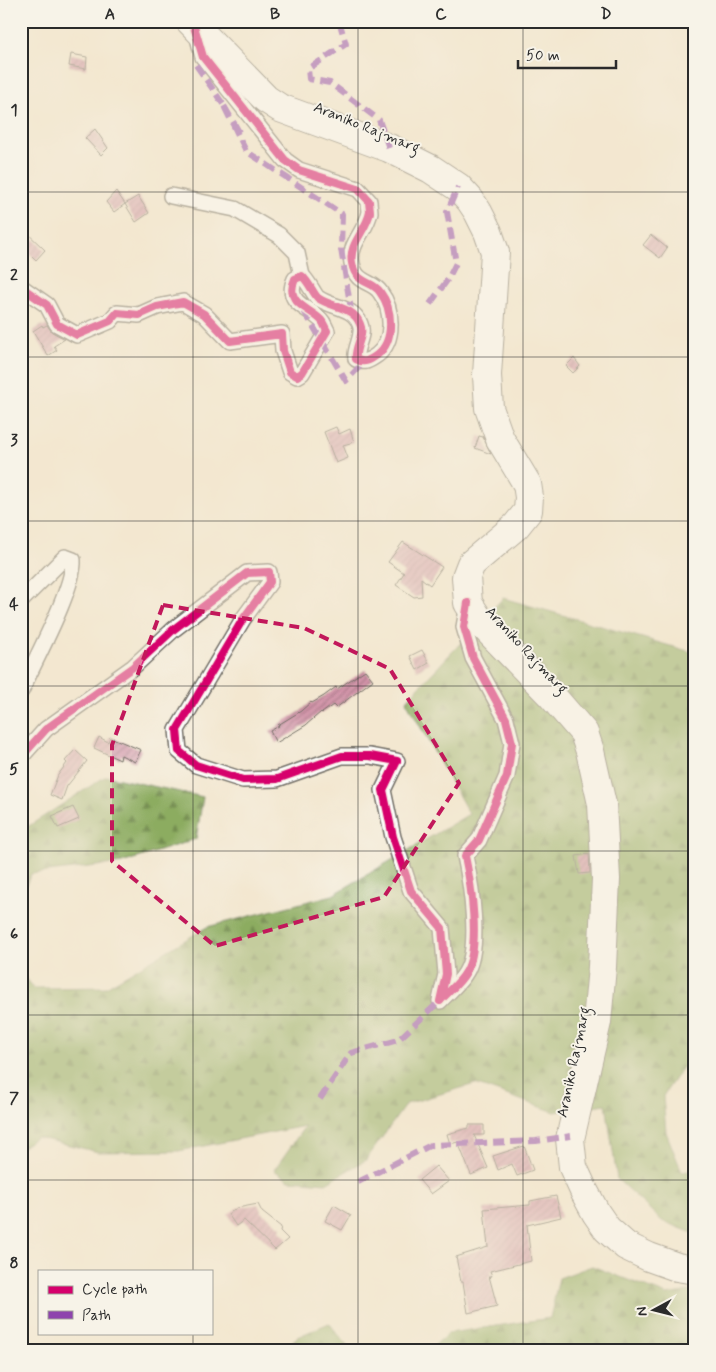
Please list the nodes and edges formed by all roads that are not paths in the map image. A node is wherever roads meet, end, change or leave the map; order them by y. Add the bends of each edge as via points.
1 (191, 22) edge
2 (171, 196) dead end
3 (302, 276) junction
4 (21, 287) edge
5 (21, 601) edge
6 (468, 603) junction
7 (21, 691) edge
8 (21, 757) edge
9 (695, 1270) edge

1 - 3 street via 203,57 285,160 299,170 358,189 369,200 370,212 352,251 352,264 360,280 379,290 389,308 390,334 383,350 369,361 356,359 360,324 351,312 317,298
1 - 6 highway, Araniko Rajmarg via 266,99 280,108 411,158 458,187 478,212 495,252 489,408 500,439 527,484 529,497 528,511 516,526 471,564 466,577
2 - 3 street via 235,209 279,235 298,252
3 - 4 street via 295,278 291,287 294,299 322,321 327,331 302,373 296,376 290,372 283,351 282,334 230,341 204,314 183,302 157,306 139,315 117,313 110,321 78,335 57,324 47,305
5 - 7 street via 66,557 73,560 73,570 59,609
6 - 8 street via 464,627 473,658 506,719 512,744 507,776 479,840 465,856 474,932 469,963 466,972 440,1001 446,974 442,928 411,891 393,837 383,790 397,761 370,756 342,756 277,779 243,780 196,765 179,751 176,730 243,619 270,582 269,572 247,572 174,629 133,667 46,730
6 - 9 highway, Araniko Rajmarg via 482,624 584,733 602,804 606,879 602,967 597,1022 570,1139 573,1167 596,1213 607,1229 626,1246 677,1268

